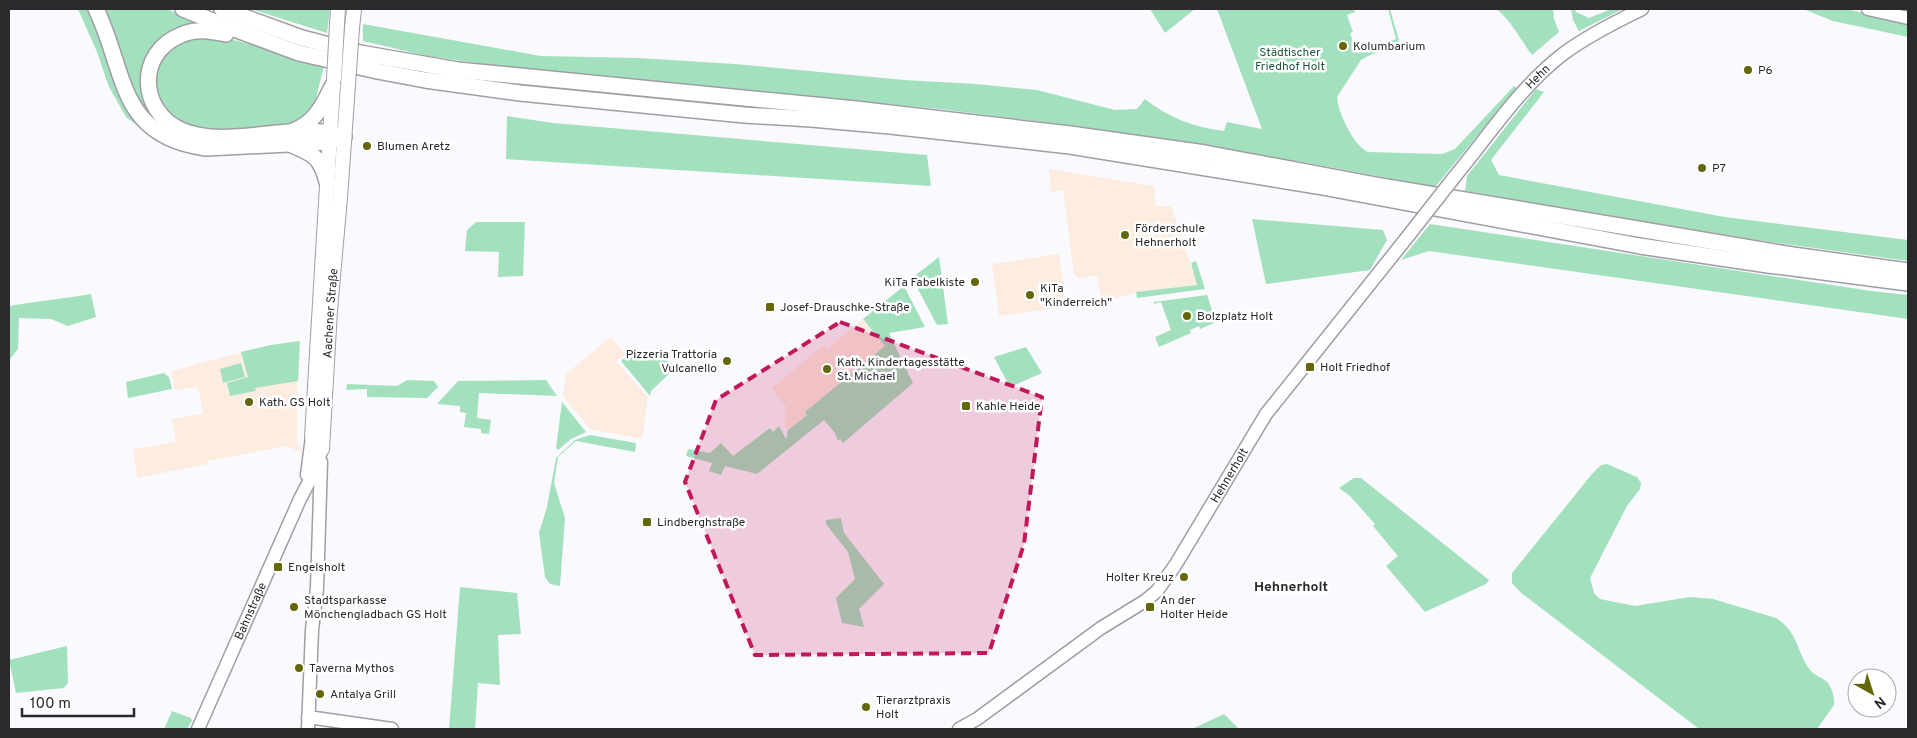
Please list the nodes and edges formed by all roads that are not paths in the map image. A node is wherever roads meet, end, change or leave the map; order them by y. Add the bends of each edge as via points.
1 (96, 9) edge
2 (184, 9) edge
3 (222, 9) edge
4 (232, 9) edge
5 (338, 9) edge
6 (354, 9) edge
7 (1642, 9) edge
8 (1868, 9) edge
9 (1908, 18) edge
10 (256, 21) junction
11 (271, 43) junction
12 (338, 83) junction
13 (335, 137) junction
14 (286, 138) junction
15 (1456, 175) joint
16 (327, 182) junction
17 (1908, 270) edge
18 (1908, 283) edge
19 (312, 437) junction
20 (322, 450) junction
21 (313, 474) junction
22 (303, 492) junction
23 (313, 617) junction
24 (308, 723) edge
25 (198, 729) edge
26 (392, 729) edge
27 (959, 729) edge

1 - 14 highway via 125,91 138,114 156,132 174,141 206,148
2 - 11 highway
3 - 10 highway
4 - 10 highway
5 - 12 main road, Aachener Straße, bridge
6 - 12 main road, Aachener Straße, bridge
7 - 15 street, Hehn via 1589,36 1533,80
8 - 9 street
10 - 17 highway via 302,38 360,53 458,70 856,109 1070,134 1205,153 1793,255
11 - 14 highway via 211,30 181,34 155,56 148,85 152,100 162,116 188,132 203,136
11 - 18 highway via 425,80 520,93 744,115 811,118 1070,146 1308,185 1640,246
12 - 13 main road, Aachener Straße
12 - 14 highway via 311,122
13 - 14 highway
13 - 16 main road, Aachener Straße
13 - 20 main road, Aachener Straße
14 - 16 highway via 318,159
15 - 27 street, Hehnerholt, bridge via 1266,414 1157,591
16 - 19 main road, Aachener Straße
19 - 21 street, Aachener Straße
19 - 22 street, Bahnstraße
20 - 21 street, Bahnstraße
20 - 23 street, Aachener Straße
21 - 22 street, Bahnstraße
21 - 23 street, Aachener Straße
22 - 25 street, Bahnstraße
23 - 24 street, Aachener Straße
24 - 26 street via 353,723

